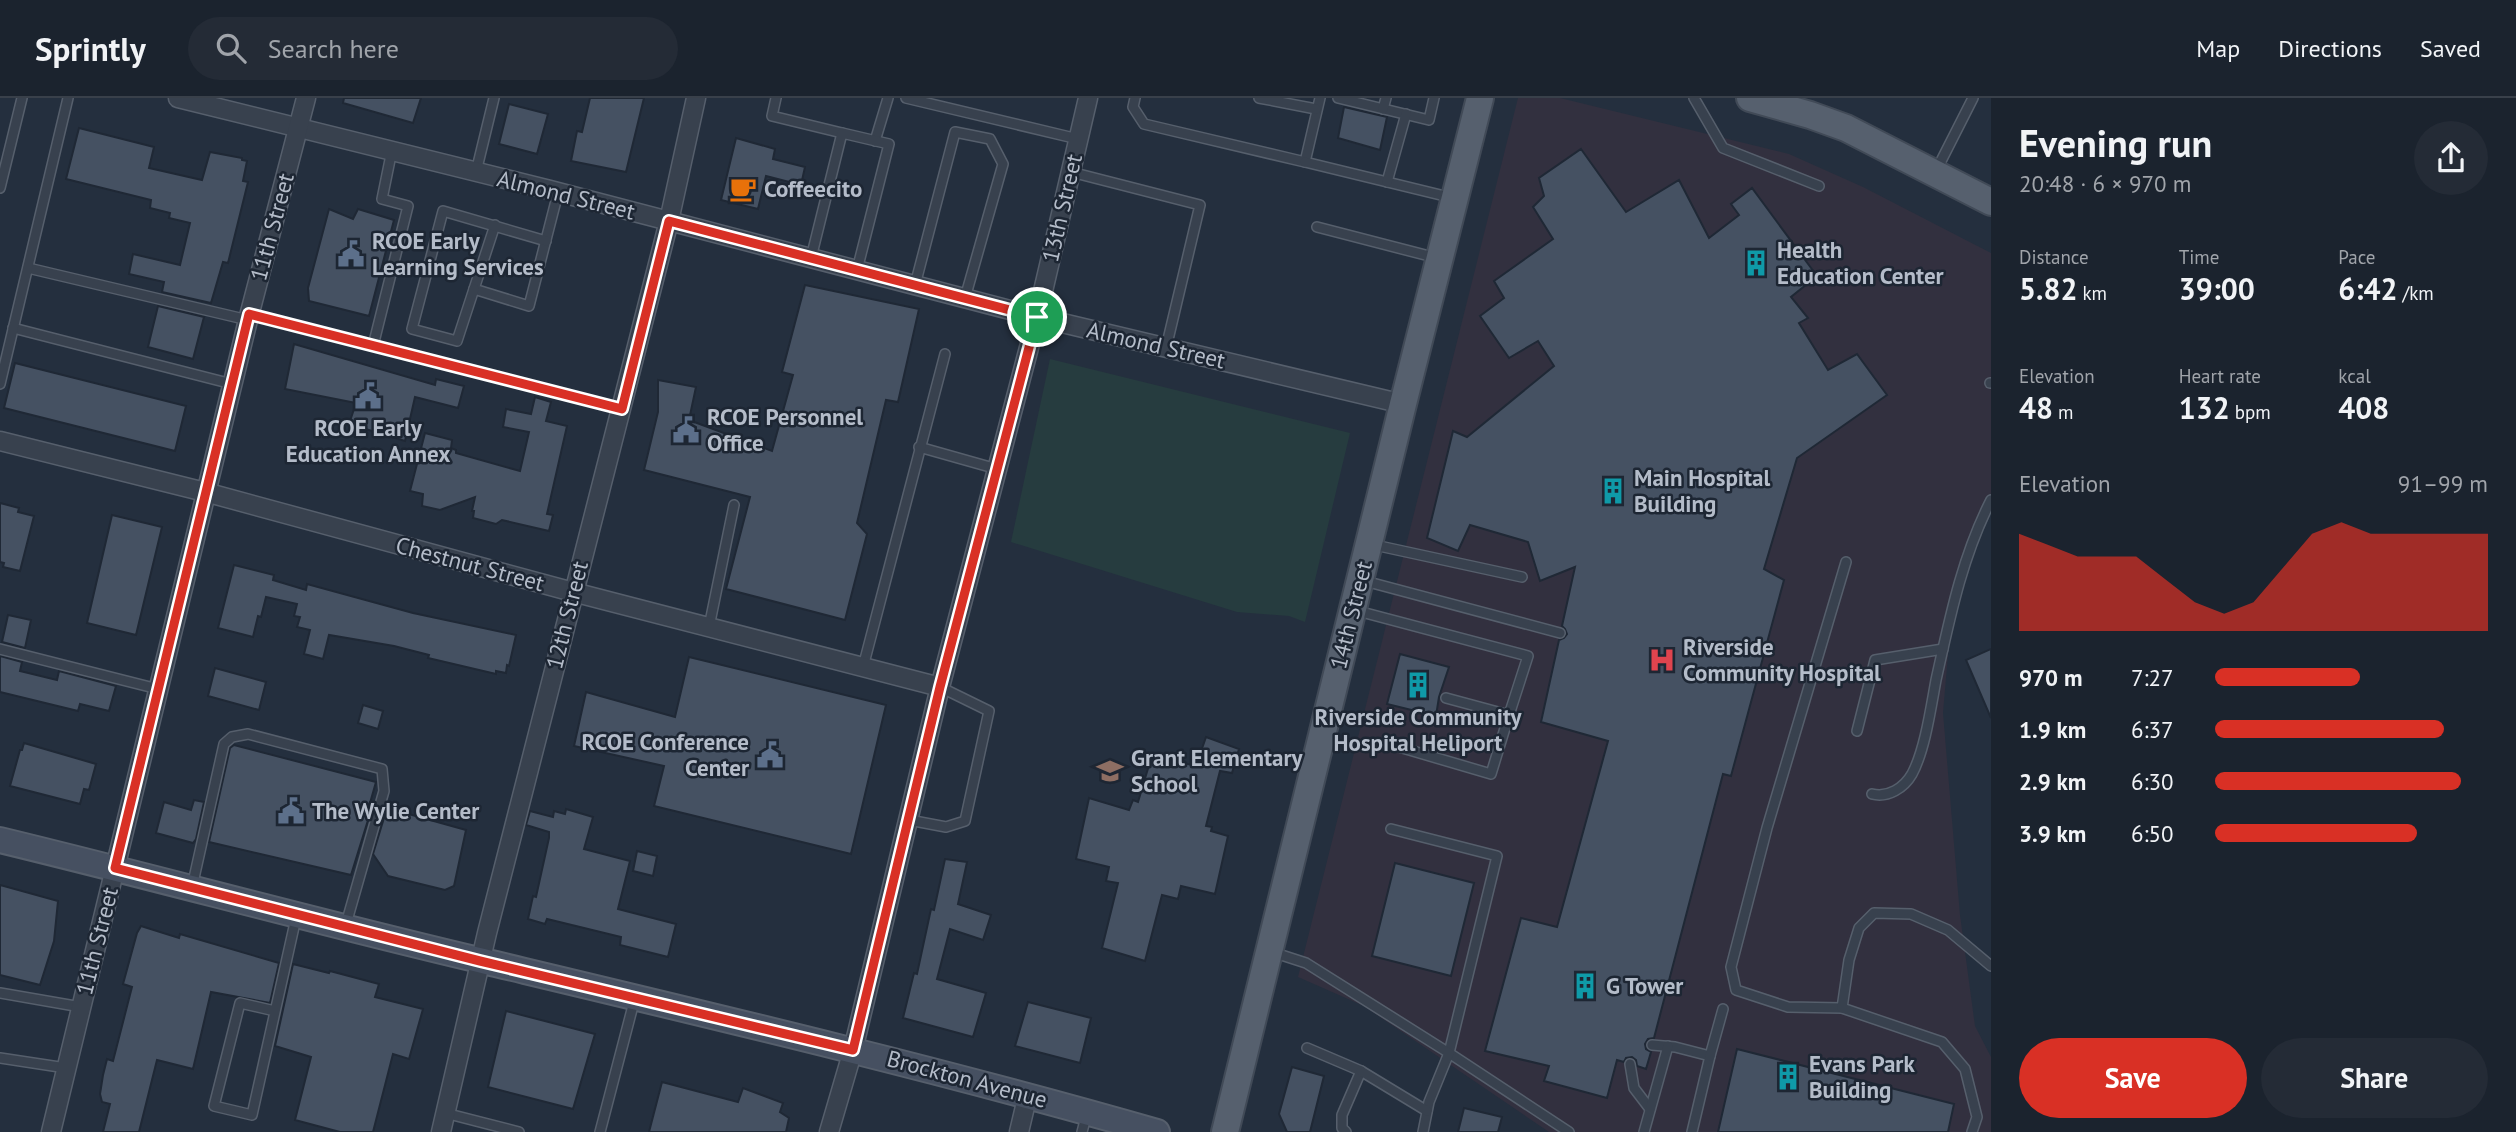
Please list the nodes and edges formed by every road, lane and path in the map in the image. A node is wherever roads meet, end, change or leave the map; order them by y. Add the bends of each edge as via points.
1 (22, 98) edge
2 (68, 98) edge
3 (178, 98) edge
4 (306, 98) edge
5 (494, 98) edge
6 (696, 98) edge
7 (776, 98) edge
8 (888, 98) edge
9 (906, 98) edge
10 (1088, 98) edge
11 (1135, 98) edge
12 (1259, 98) edge
13 (1320, 98) edge
14 (1338, 98) edge
15 (1385, 98) edge
16 (1434, 98) edge
17 (1480, 98) edge
18 (1694, 98) edge
19 (1757, 99) edge
20 (1970, 99) edge
21 (1357, 100) edge
22 (1316, 109) junction
23 (1383, 109) junction
24 (1406, 114) junction
25 (299, 127) junction
26 (841, 137) junction
27 (1079, 139) junction
28 (875, 141) junction
29 (392, 150) junction
30 (1305, 162) junction
31 (476, 172) junction
32 (1070, 172) junction
33 (1935, 174) junction
34 (1387, 182) junction
35 (1819, 186) dead end
36 (0, 188) edge
37 (558, 192) junction
38 (1454, 199) junction
39 (1991, 202) edge
40 (669, 221) junction
41 (495, 225) junction
42 (1317, 227) dead end
43 (546, 241) junction
44 (811, 258) junction
45 (1439, 259) junction
46 (28, 268) junction
47 (857, 270) junction
48 (915, 285) junction
49 (474, 289) junction
50 (965, 298) junction
51 (248, 317) junction
52 (1037, 317) junction
53 (13, 328) junction
54 (373, 346) junction
55 (1166, 348) junction
56 (945, 354) dead end
57 (0, 384) edge
58 (232, 384) junction
59 (1403, 404) junction
60 (622, 409) junction
61 (0, 441) edge
62 (919, 447) junction
63 (998, 469) junction
64 (205, 492) junction
65 (1991, 500) edge
66 (734, 505) dead end
67 (1368, 544) junction
68 (1846, 562) dead end
69 (1522, 577) dead end
70 (1360, 580) junction
71 (573, 592) junction
72 (1352, 609) junction
73 (709, 627) junction
74 (1560, 634) dead end
75 (0, 649) edge
76 (1943, 649) junction
77 (863, 667) junction
78 (940, 687) junction
79 (158, 689) junction
80 (1446, 698) dead end
81 (1509, 715) junction
82 (1857, 731) dead end
83 (1389, 744) dead end
84 (1872, 794) dead end
85 (909, 820) junction
86 (1391, 830) dead end
87 (0, 840) edge
88 (115, 868) junction
89 (191, 887) junction
90 (297, 914) junction
91 (345, 926) junction
92 (1269, 951) junction
93 (480, 961) junction
94 (1991, 966) edge
95 (0, 993) edge
96 (635, 997) junction
97 (81, 1007) junction
98 (1842, 1008) junction
99 (1723, 1009) dead end
100 (275, 1011) junction
101 (1652, 1045) dead end
102 (1668, 1046) junction
103 (1307, 1048) dead end
104 (853, 1050) junction
105 (1449, 1053) junction
106 (1710, 1056) junction
107 (0, 1059) edge
108 (1630, 1064) dead end
109 (66, 1068) junction
110 (1361, 1071) junction
111 (1028, 1094) junction
112 (1650, 1109) junction
113 (1427, 1111) junction
114 (445, 1113) junction
115 (1085, 1122) edge
116 (51, 1132) edge
117 (441, 1132) edge
118 (519, 1132) edge
119 (600, 1132) edge
120 (829, 1132) edge
121 (1019, 1132) edge
122 (1157, 1132) edge
123 (1225, 1132) edge
124 (1346, 1132) edge
125 (1423, 1132) edge
126 (1569, 1132) edge
127 (1644, 1132) edge
128 (1692, 1132) edge
129 (1972, 1132) edge

1 - 36 lane
2 - 46 lane
3 - 25 street, Almond Street
4 - 25 street, 11th Street
5 - 31 lane
6 - 40 street, 12th Street
7 - 26 lane via 772,116
8 - 28 lane
9 - 27 lane
10 - 27 street, 13th Street
11 - 30 lane via 1133,107 1144,124
12 - 22 lane
13 - 22 lane
14 - 21 lane
15 - 23 lane
16 - 24 lane via 1429,120
17 - 38 main road, 14th Street
18 - 35 lane via 1723,148
19 - 33 main road via 1846,128
20 - 33 lane
21 - 23 lane
22 - 30 lane
23 - 24 lane
24 - 34 lane
25 - 29 street, Almond Street
25 - 51 street, 11th Street
26 - 28 lane
26 - 44 lane
27 - 32 street, 13th Street
28 - 47 lane via 889,144
29 - 31 street, Almond Street
29 - 54 lane via 382,199 408,205
30 - 34 lane
31 - 37 street, Almond Street
32 - 52 street, 13th Street
32 - 55 lane via 1200,205
33 - 39 main road
34 - 38 lane
37 - 40 street, Almond Street
37 - 43 lane
38 - 45 main road, 14th Street
40 - 44 street, Almond Street
40 - 60 street, 12th Street
41 - 43 lane
41 - 49 lane
41 - 49 lane via 443,211 412,329 457,341
42 - 45 lane
43 - 49 lane via 529,306
44 - 47 street, Almond Street
45 - 59 main road, 14th Street
46 - 51 lane
46 - 53 lane
47 - 48 street, Almond Street
48 - 50 street, Almond Street
48 - 50 lane via 955,132 990,139 1003,164
50 - 52 street, Almond Street
51 - 54 lane
51 - 58 street, 11th Street
52 - 55 street, Almond Street
52 - 63 street, 13th Street
53 - 57 lane
53 - 58 lane
54 - 60 lane
55 - 59 street, Almond Street
56 - 62 lane
58 - 64 street, 11th Street
59 - 67 main road, 14th Street
60 - 71 street, 12th Street
61 - 64 street, Chestnut Street
62 - 63 lane
62 - 77 lane
63 - 78 street, 13th Street
64 - 71 street, Chestnut Street
64 - 79 street, 11th Street
65 - 76 lane via 1966,557
66 - 73 lane
67 - 69 lane
67 - 70 main road, 14th Street
68 - 98 lane via 1731,967 1736,990 1788,1007
70 - 72 main road, 14th Street
70 - 74 lane
71 - 73 street, Chestnut Street
71 - 93 street, 12th Street
72 - 81 lane via 1528,656
72 - 92 main road, 14th Street
73 - 77 street, Chestnut Street
75 - 79 lane
76 - 82 lane via 1875,660
76 - 84 lane via 1912,774 1900,788
77 - 78 street, Chestnut Street
78 - 85 street, 13th Street
78 - 85 lane via 989,711 965,821 946,827
79 - 88 street, 11th Street
80 - 81 lane
81 - 83 lane via 1491,774
85 - 104 street, 13th Street
86 - 105 lane via 1497,856
87 - 88 main road, Brockton Avenue
88 - 89 main road, Brockton Avenue
88 - 97 street, 11th Street
89 - 90 main road, Brockton Avenue
89 - 91 lane via 224,744 248,734 382,769 383,791
90 - 91 main road, Brockton Avenue
90 - 100 lane
91 - 93 main road, Brockton Avenue
92 - 105 lane via 1306,963
92 - 123 main road, 14th Street
93 - 96 main road, Brockton Avenue
93 - 114 street, 12th Street
94 - 98 lane via 1948,930 1911,915 1874,913 1859,928
95 - 97 lane
96 - 104 main road, Brockton Avenue
96 - 119 lane
97 - 109 street, 11th Street
98 - 129 lane via 1942,1042 1965,1069 1977,1117
99 - 106 lane
100 - 100 lane via 253,1115 214,1106 240,1003
101 - 102 lane
102 - 106 lane
102 - 112 lane
103 - 110 lane
104 - 111 main road, Brockton Avenue
104 - 120 street, 13th Street
105 - 113 lane
105 - 126 lane
106 - 128 lane
107 - 109 lane
108 - 112 lane via 1634,1088
109 - 116 street, 11th Street
110 - 113 lane
110 - 124 lane via 1342,1115
111 - 115 main road, Brockton Avenue
111 - 121 street
112 - 127 lane
113 - 125 lane
114 - 117 street, 12th Street
114 - 118 lane
115 - 122 main road, Brockton Avenue

